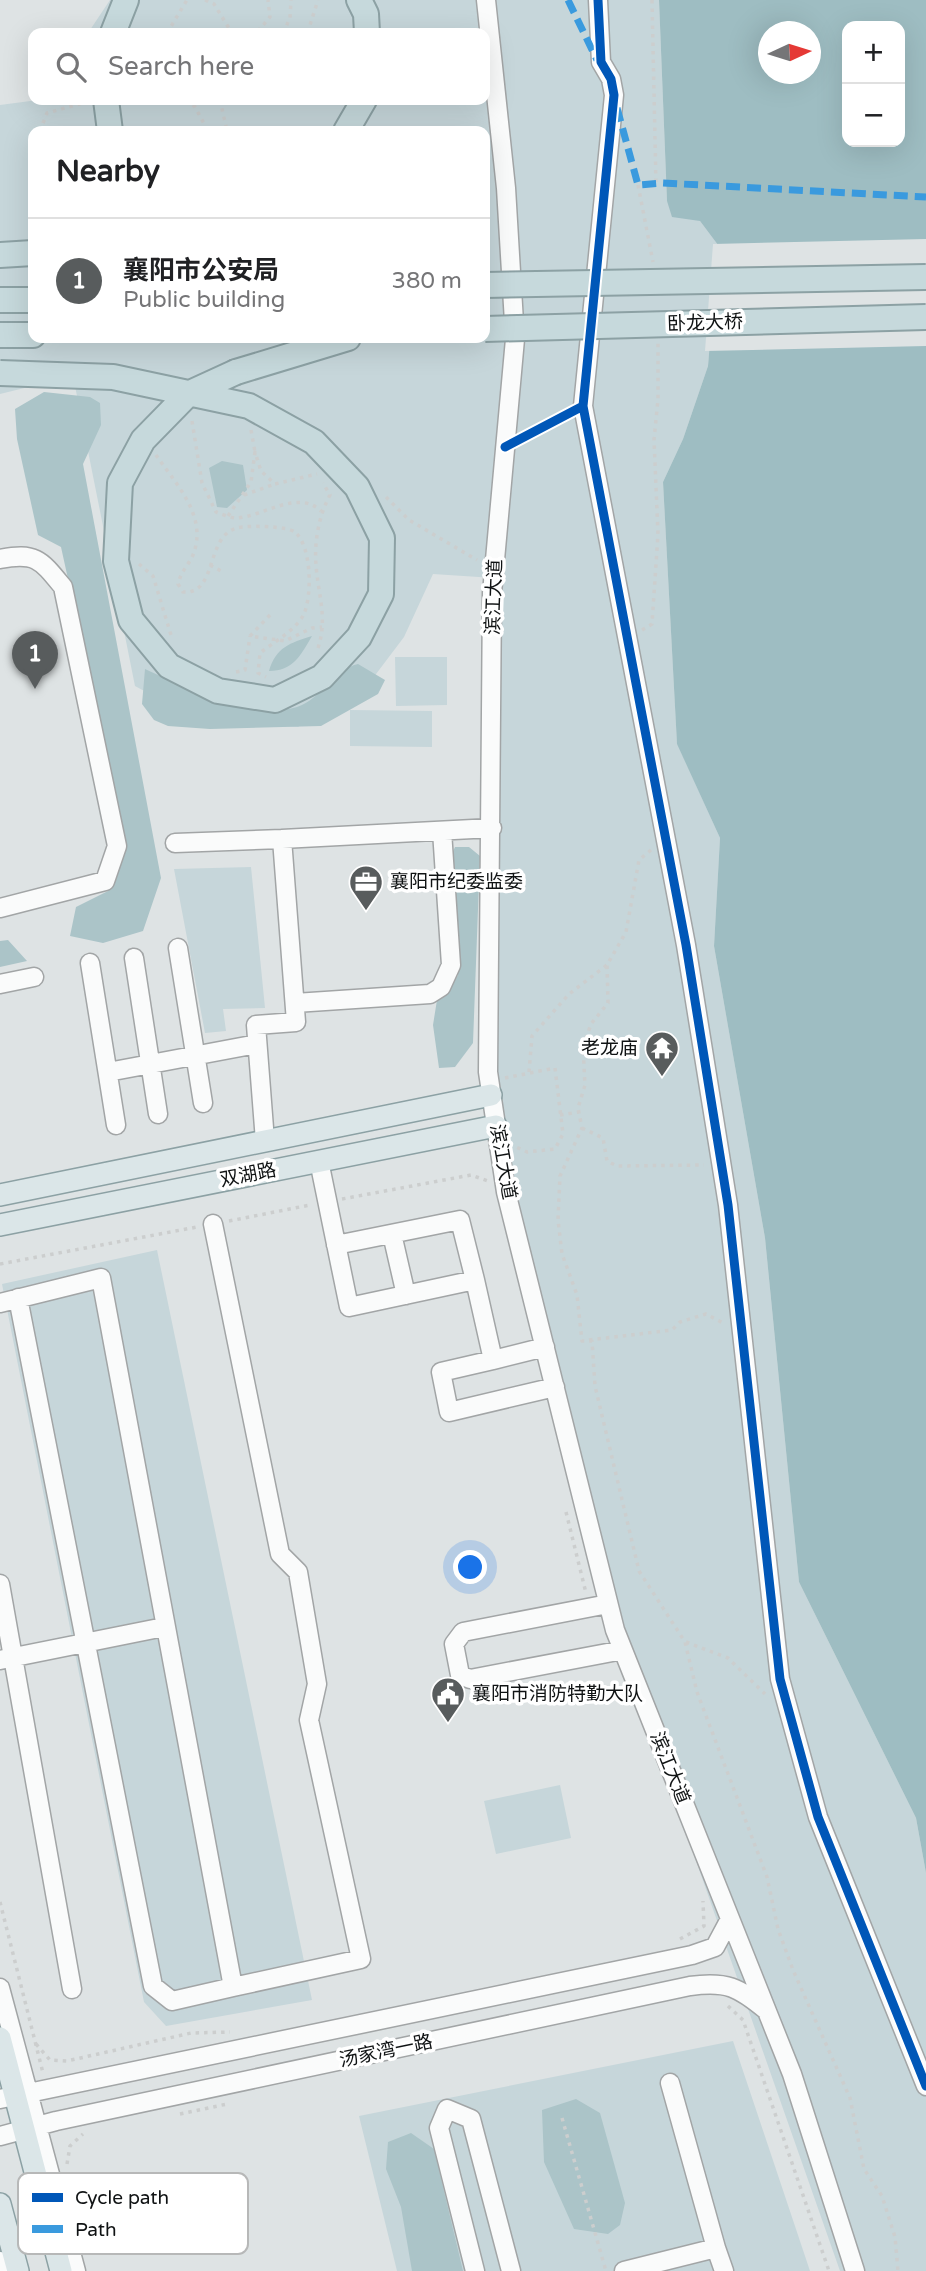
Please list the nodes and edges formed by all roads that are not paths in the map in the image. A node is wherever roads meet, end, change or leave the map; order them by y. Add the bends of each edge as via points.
1 (126, 0) edge
2 (359, 0) edge
3 (486, 0) edge
4 (598, 0) edge
5 (115, 28) edge
6 (367, 28) edge
7 (489, 28) edge
8 (490, 38) edge
9 (107, 105) edge
10 (361, 105) edge
11 (109, 126) edge
12 (349, 126) edge
13 (28, 253) edge
14 (0, 255) edge
15 (926, 277) edge
16 (490, 285) edge
17 (0, 300) edge
18 (28, 300) edge
19 (926, 317) edge
20 (490, 329) edge
21 (0, 335) edge
22 (28, 335) edge
23 (332, 343) edge
24 (0, 373) edge
25 (190, 393) edge
26 (190, 393) edge
27 (190, 393) edge
28 (190, 393) edge
29 (0, 559) edge
30 (492, 828) junction
31 (442, 831) junction
32 (282, 839) junction
33 (175, 844) dead end
34 (0, 908) edge
35 (178, 948) dead end
36 (134, 958) dead end
37 (90, 963) dead end
38 (34, 977) dead end
39 (0, 984) edge
40 (295, 1003) junction
41 (257, 1044) junction
42 (196, 1056) junction
43 (150, 1064) junction
44 (108, 1072) junction
45 (490, 1089) junction
46 (203, 1103) dead end
47 (158, 1114) dead end
48 (116, 1125) dead end
49 (497, 1132) junction
50 (265, 1142) junction
51 (319, 1161) junction
52 (0, 1195) edge
53 (213, 1224) road end
54 (0, 1225) edge
55 (392, 1234) junction
56 (337, 1245) junction
57 (475, 1280) junction
58 (406, 1295) junction
59 (18, 1298) junction
60 (0, 1303) edge
61 (545, 1347) junction
62 (493, 1360) junction
63 (555, 1387) junction
64 (0, 1584) edge
65 (600, 1605) junction
66 (164, 1627) junction
67 (88, 1643) junction
68 (623, 1650) junction
69 (7, 1659) edge
70 (730, 1919) junction
71 (233, 1987) junction
72 (0, 1988) edge
73 (72, 1989) dead end
74 (766, 2010) junction
75 (0, 2038) edge
76 (670, 2083) dead end
77 (926, 2086) edge
78 (14, 2096) edge
79 (30, 2128) junction
80 (0, 2136) edge
81 (40, 2173) edge
82 (44, 2173) edge
83 (0, 2204) edge
84 (716, 2248) junction
85 (71, 2254) edge
86 (0, 2261) edge
87 (3, 2271) edge
88 (18, 2271) edge
89 (76, 2271) edge
90 (475, 2271) edge
91 (511, 2271) edge
92 (624, 2271) edge
93 (724, 2271) edge
94 (855, 2271) edge

1 - 5 highway
2 - 6 highway
3 - 7 street, 滨江大道
4 - 77 street via 601,62 614,95 583,406 686,945 721,1164 780,1679 818,1817
8 - 30 street, 滨江大道 via 506,188 515,339 494,570
9 - 11 highway
10 - 12 highway
13 - 14 highway
15 - 16 highway, bridge
17 - 18 highway
19 - 20 highway, 卧龙大桥, bridge
21 - 22 highway
23 - 28 highway, bridge via 236,372
24 - 25 highway, bridge via 113,377
26 - 27 highway, bridge via 249,406 314,442 357,487 383,538 381,594 359,637 322,677 275,700 218,691 169,666 131,620 116,561 120,483 143,440
29 - 34 street via 23,555 43,562 63,587 117,846 105,881
30 - 31 street
30 - 45 street, 滨江大道
31 - 32 street
31 - 40 street via 451,965 441,987 430,994
32 - 33 street
32 - 40 street
35 - 42 street
36 - 43 street
37 - 44 street
38 - 39 street
40 - 41 street via 296,1022 256,1025
41 - 42 street
41 - 50 street
42 - 43 street
42 - 46 street
43 - 44 street
43 - 47 street
44 - 48 street
45 - 49 street, 滨江大道
45 - 50 main road, 双湖路
49 - 51 main road, 双湖路
49 - 61 street, 滨江大道 via 506,1192
50 - 52 main road, 双湖路
51 - 54 main road, 双湖路
51 - 56 street
53 - 71 street via 280,1554 298,1572 317,1684 309,1720 361,1959
55 - 56 street
55 - 57 street via 460,1220
55 - 58 street
56 - 58 street via 349,1307
57 - 58 street
57 - 62 street
59 - 60 street
59 - 66 street via 101,1278
59 - 67 street
61 - 62 street
61 - 63 street, 滨江大道
62 - 63 street via 441,1372 449,1412
63 - 65 street, 滨江大道
64 - 69 street
65 - 68 street, 滨江大道
65 - 68 street via 463,1632 454,1644 460,1675 470,1679
66 - 67 street
66 - 71 street
67 - 69 street
67 - 71 street via 153,1986 172,2001
68 - 70 street, 滨江大道
69 - 73 street
70 - 74 street, 滨江大道
70 - 78 street, 汤家湾一路 via 715,1947 692,1955
72 - 78 street
74 - 79 street, 汤家湾一路 via 720,1982 690,1986
74 - 94 street, 滨江大道 via 792,2074
75 - 78 main road
76 - 84 street
78 - 79 main road
79 - 80 street, 汤家湾一路
79 - 81 main road
79 - 82 street
83 - 88 main road
84 - 92 street
84 - 93 street
85 - 89 street
86 - 87 street
90 - 91 street via 439,2128 447,2109 471,2119

